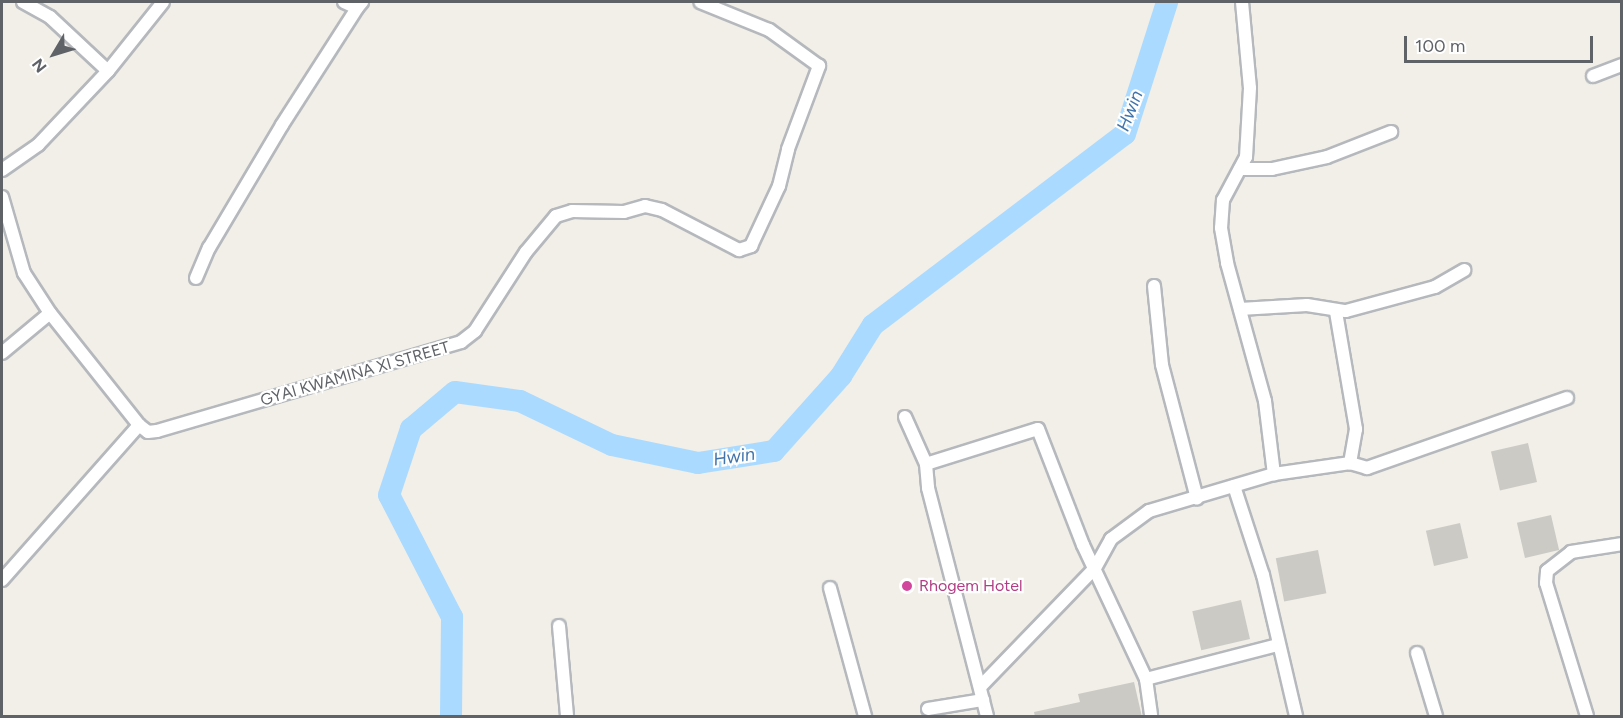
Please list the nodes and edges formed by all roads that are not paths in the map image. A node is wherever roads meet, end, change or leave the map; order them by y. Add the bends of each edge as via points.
1 (23, 2) edge
2 (163, 2) edge
3 (344, 2) edge
4 (700, 2) edge
5 (1242, 2) edge
6 (360, 5) edge
7 (1622, 65) edge
8 (108, 71) junction
9 (1593, 76) dead end
10 (1391, 132) dead end
11 (1240, 169) junction
12 (2, 170) edge
13 (2, 197) edge
14 (1464, 270) dead end
15 (196, 278) dead end
16 (1154, 286) dead end
17 (1240, 309) junction
18 (1336, 312) junction
19 (50, 313) junction
20 (2, 353) edge
21 (1567, 398) dead end
22 (904, 417) dead end
23 (139, 425) junction
24 (1350, 463) junction
25 (926, 464) junction
26 (1274, 474) junction
27 (1234, 486) junction
28 (1197, 498) junction
29 (1622, 544) edge
30 (1095, 568) junction
31 (2, 580) edge
32 (830, 588) dead end
33 (559, 626) dead end
34 (1277, 645) junction
35 (1418, 653) dead end
36 (1146, 679) junction
37 (982, 694) junction
38 (928, 709) dead end
39 (567, 717) edge
40 (865, 717) edge
41 (987, 717) edge
42 (1151, 717) edge
43 (1296, 717) edge
44 (1436, 717) edge
45 (1587, 717) edge

1 - 8 street via 50,17
2 - 8 street
3 - 6 street
4 - 23 street, GYAI KWAMINA XI STREET via 769,30 819,66 788,149 779,186 751,246 744,250 662,210 645,206 624,212 572,211 556,216 544,227 475,331 461,342 157,431 148,432
5 - 11 street via 1250,88 1246,157
6 - 15 street via 282,125 209,248
7 - 9 street
8 - 12 street via 38,145
10 - 11 street via 1327,157 1272,169
11 - 17 street via 1227,191 1221,213 1227,263
13 - 19 street via 24,273
14 - 18 street via 1425,291
16 - 28 street via 1162,365
17 - 18 street via 1307,305
17 - 26 street via 1265,401
18 - 24 street via 1356,429
19 - 20 street
19 - 23 street
21 - 24 street via 1367,468
22 - 25 street
23 - 31 street
24 - 26 street
25 - 30 street via 1038,429
25 - 37 street via 928,488
26 - 27 street
27 - 28 street
27 - 34 street via 1263,574
28 - 30 street via 1136,518 1111,539
29 - 45 street via 1571,552 1547,571 1546,583
30 - 36 street
30 - 37 street
32 - 40 street
33 - 39 street
34 - 36 street
34 - 43 street
35 - 44 street
36 - 42 street
37 - 38 street
37 - 41 street

